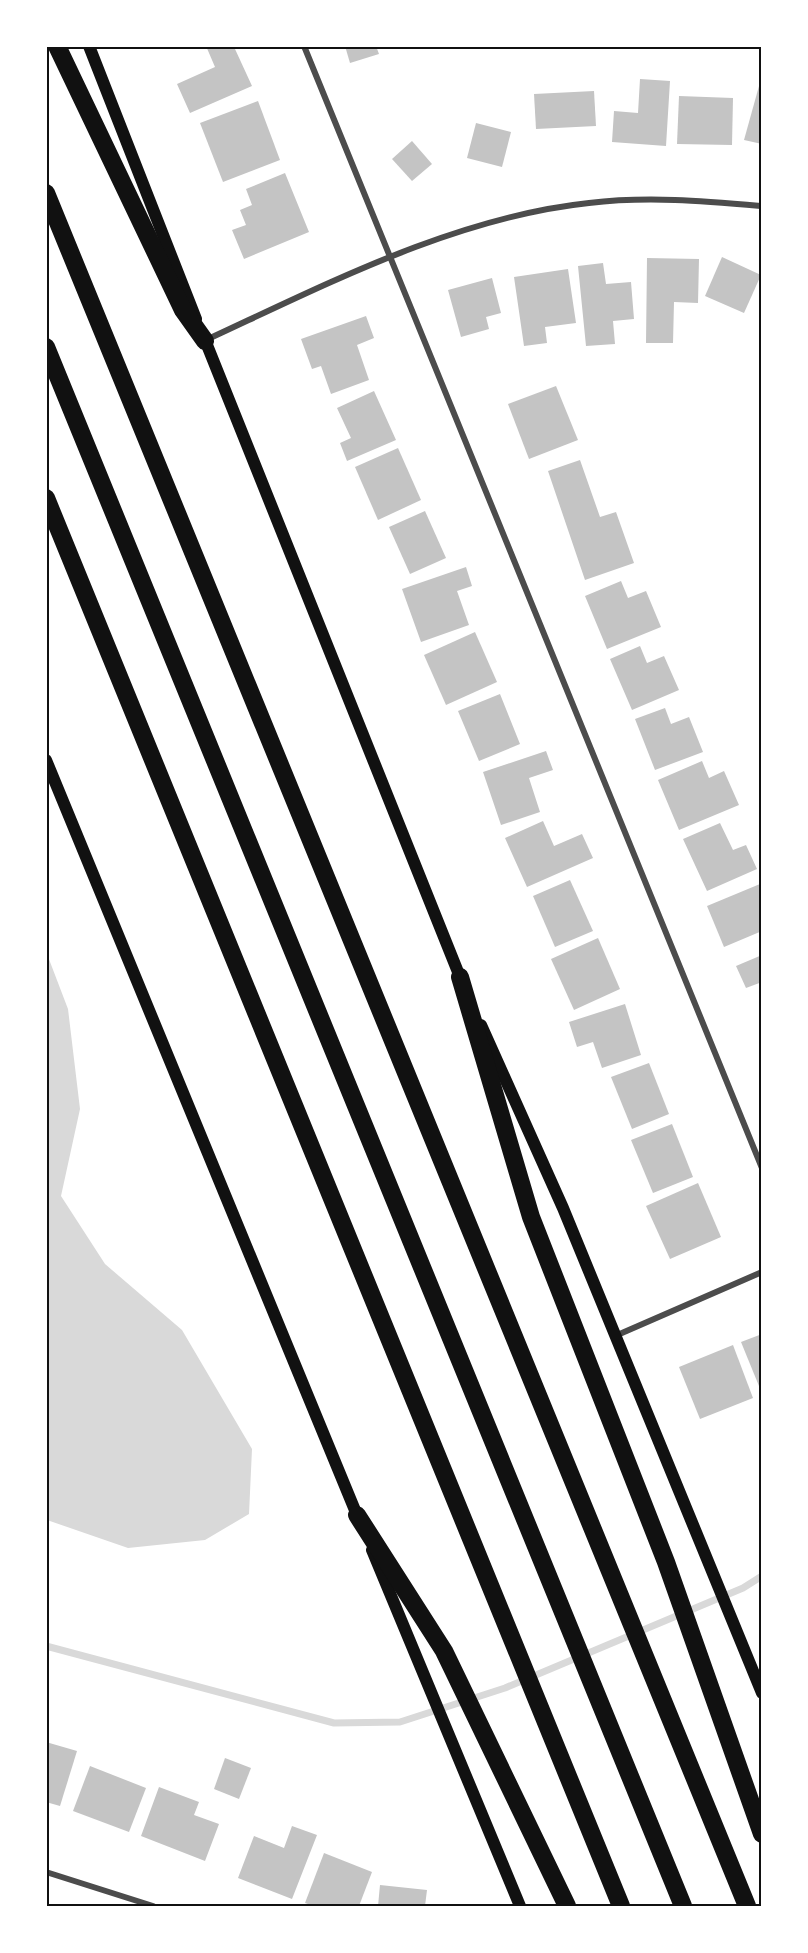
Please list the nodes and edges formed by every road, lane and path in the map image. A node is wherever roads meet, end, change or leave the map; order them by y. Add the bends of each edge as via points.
1 (57, 46) edge
2 (89, 46) edge
3 (304, 46) edge
4 (46, 193) edge
5 (762, 206) edge
6 (390, 258) junction
7 (205, 341) junction
8 (46, 347) edge
9 (46, 498) edge
10 (46, 760) edge
11 (460, 977) junction
12 (762, 1168) edge
13 (762, 1272) edge
14 (615, 1336) junction
15 (357, 1515) junction
16 (762, 1693) edge
17 (762, 1834) edge
18 (46, 1872) edge
19 (139, 1904) edge
20 (153, 1906) edge
21 (520, 1906) edge
22 (567, 1906) edge
23 (621, 1906) edge
24 (683, 1906) edge
25 (747, 1906) edge

1 - 7 highway via 183,310
2 - 7 main road
3 - 6 street
4 - 25 highway
5 - 6 street via 666,198 589,203 505,218
6 - 7 street
6 - 12 street
7 - 11 main road
8 - 24 highway
9 - 23 highway
10 - 15 main road
11 - 14 main road
11 - 17 highway via 531,1217 666,1562
13 - 14 street
14 - 16 main road
15 - 21 main road
15 - 22 highway via 444,1651
18 - 19 street
19 - 20 street

